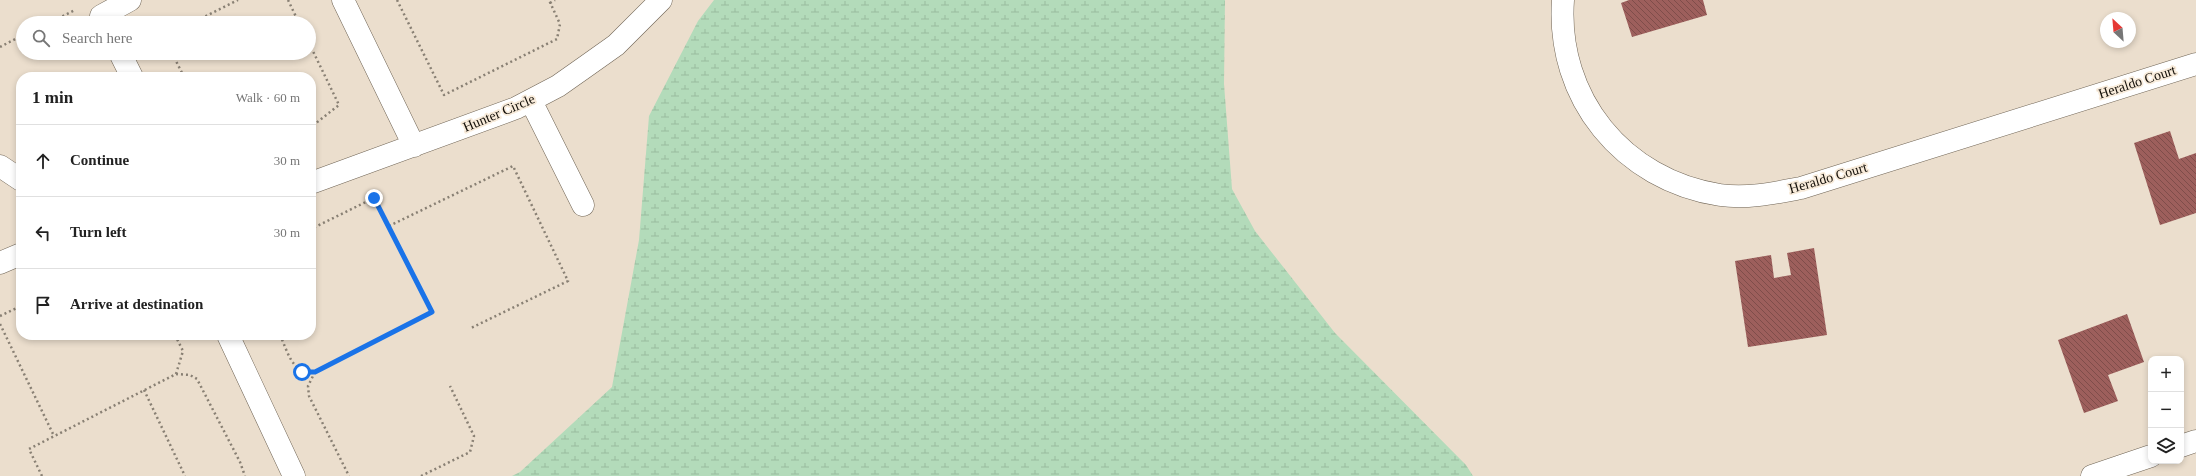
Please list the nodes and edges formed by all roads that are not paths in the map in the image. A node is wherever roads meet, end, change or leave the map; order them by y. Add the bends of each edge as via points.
1 (130, 0) edge
2 (344, 0) edge
3 (661, 0) edge
4 (1563, 0) edge
5 (101, 16) edge
6 (124, 60) edge
7 (2196, 64) edge
8 (130, 72) edge
9 (531, 101) junction
10 (414, 146) junction
11 (0, 166) edge
12 (16, 177) edge
13 (316, 181) edge
14 (584, 205) dead end
15 (16, 256) edge
16 (0, 263) edge
17 (230, 340) edge
18 (2196, 440) edge
19 (2184, 445) edge
20 (2148, 457) edge
21 (294, 476) edge
22 (2092, 476) edge

1 - 5 street
2 - 10 street
3 - 9 street, Hunter Circle via 616,45 558,86
4 - 7 street, Heraldo Court via 1564,37 1574,79 1584,101 1613,142 1651,171 1694,189 1721,195 1745,196 1801,188
6 - 8 street
9 - 10 street, Hunter Circle via 499,116
9 - 14 street
10 - 13 street, Hunter Circle
11 - 12 street
15 - 16 street
17 - 21 street
18 - 19 street
20 - 22 street

